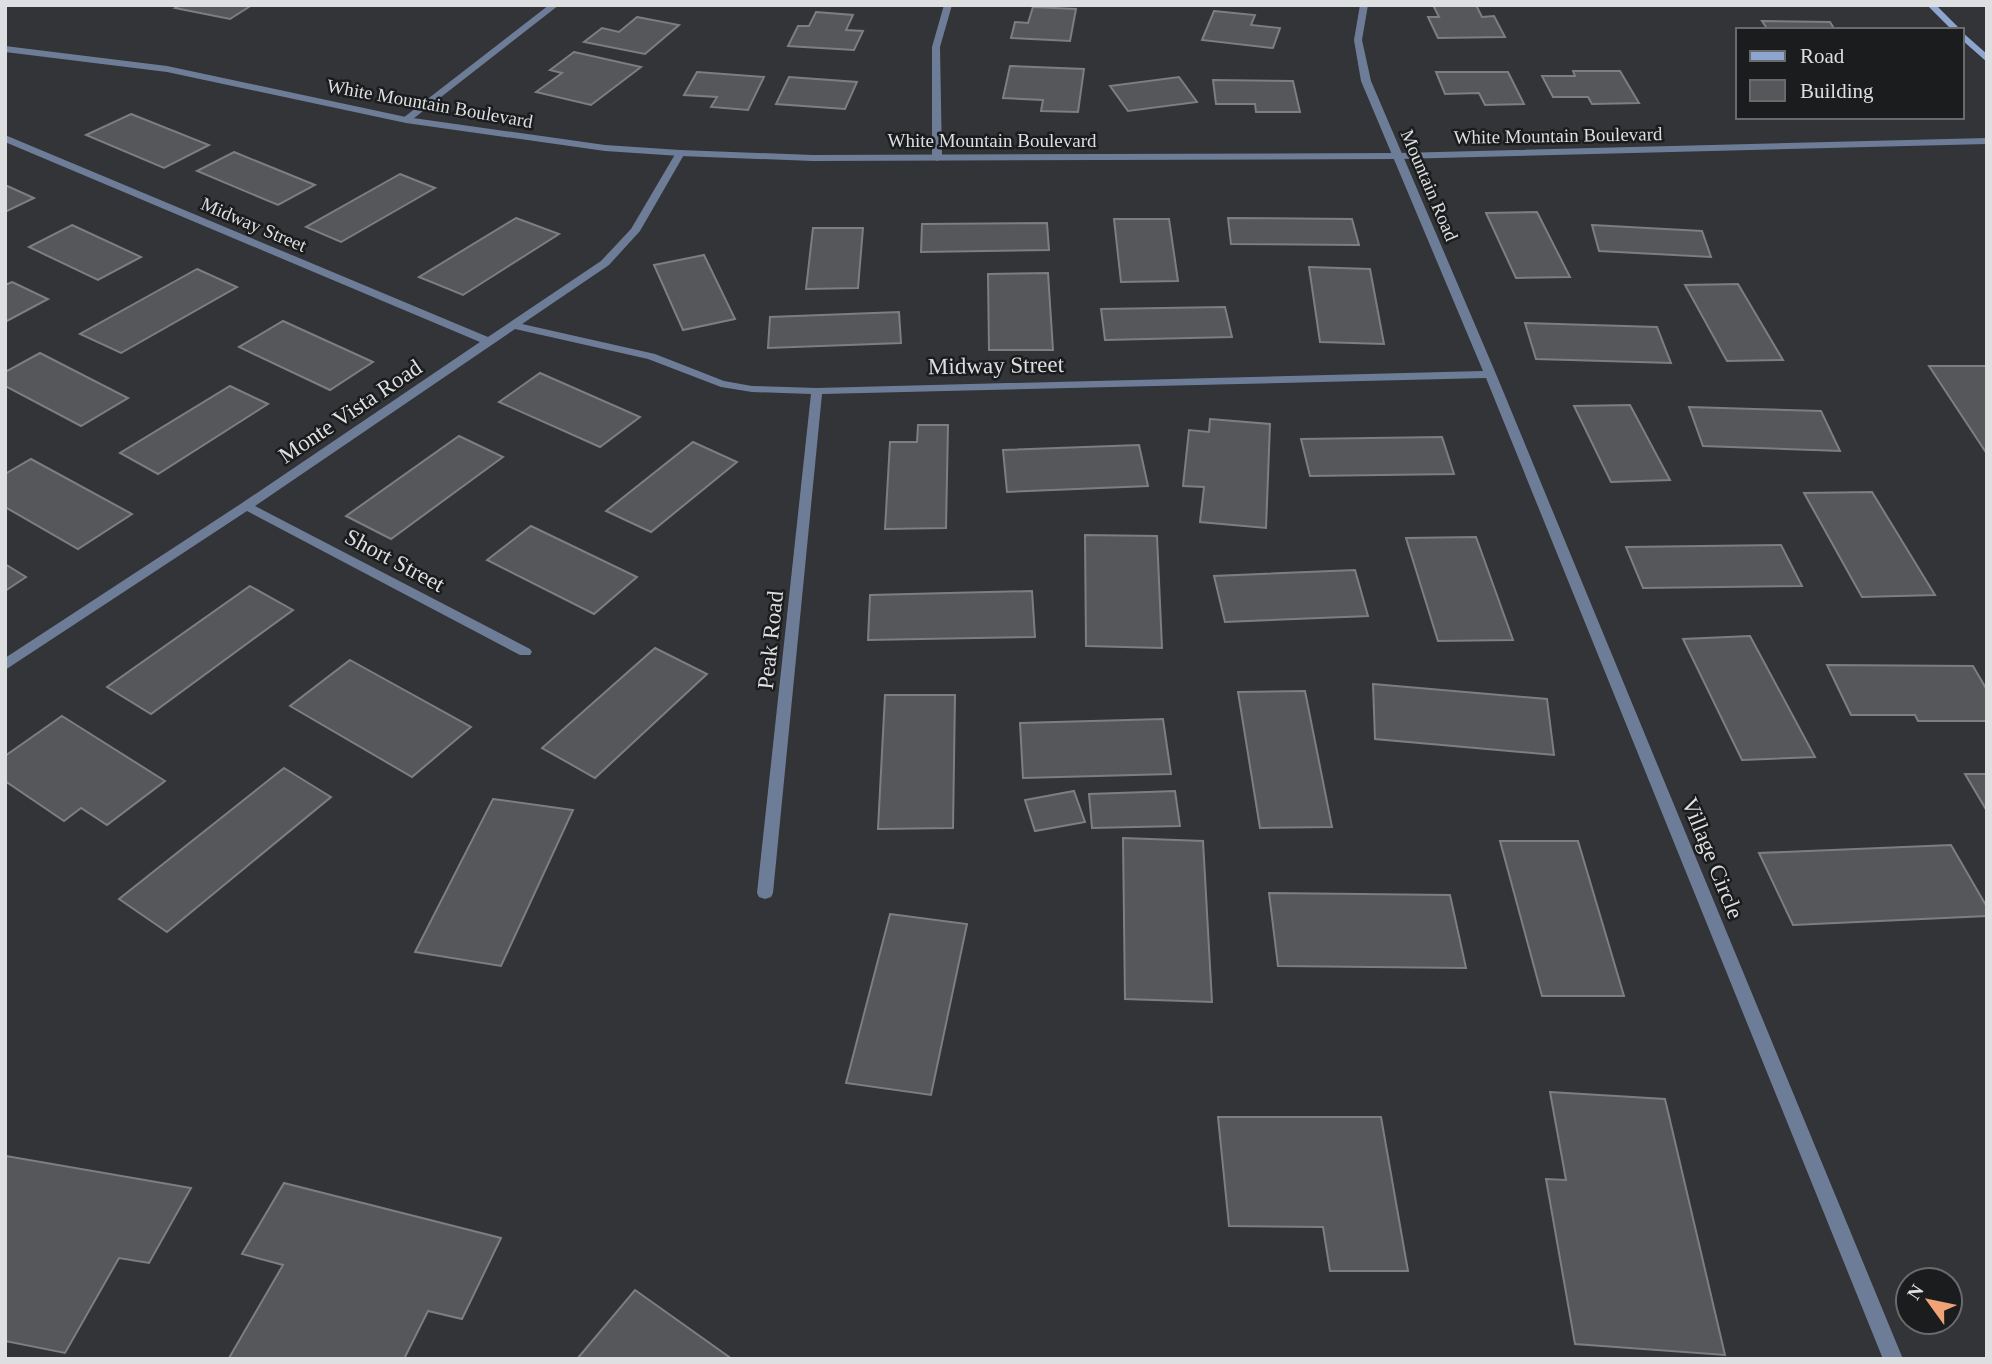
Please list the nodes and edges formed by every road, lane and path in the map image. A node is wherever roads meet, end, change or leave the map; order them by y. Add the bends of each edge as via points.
1 (555, 5) edge
2 (948, 5) edge
3 (1364, 5) edge
4 (1931, 5) edge
5 (1955, 28) edge
6 (1964, 37) edge
7 (5, 49) edge
8 (1987, 59) edge
9 (406, 120) junction
10 (5, 138) edge
11 (1987, 141) edge
12 (680, 153) junction
13 (1399, 156) junction
14 (937, 158) junction
15 (512, 326) junction
16 (489, 342) junction
17 (1490, 374) junction
18 (817, 391) junction
19 (246, 506) junction
20 (525, 652) dead end
21 (5, 665) edge
22 (765, 893) dead end
23 (1893, 1359) edge

1 - 9 street
2 - 14 street via 936,47
3 - 13 street, Mountain Road via 1358,40 1366,81
4 - 5 main road
6 - 8 main road
7 - 9 street, White Mountain Boulevard via 167,69
9 - 12 street, White Mountain Boulevard via 605,148
10 - 16 street, Midway Street
11 - 13 street, White Mountain Boulevard
12 - 14 street, White Mountain Boulevard
12 - 15 street, Monte Vista Road via 635,231 605,263
13 - 14 street, White Mountain Boulevard
13 - 17 street, Mountain Road
15 - 16 street, Monte Vista Road
15 - 18 street, Midway Street via 651,356 721,384 752,390
16 - 19 street, Monte Vista Road
17 - 18 street, Midway Street
17 - 23 street, Village Circle
18 - 22 street, Peak Road
19 - 20 street, Short Street
19 - 21 street, Monte Vista Road

